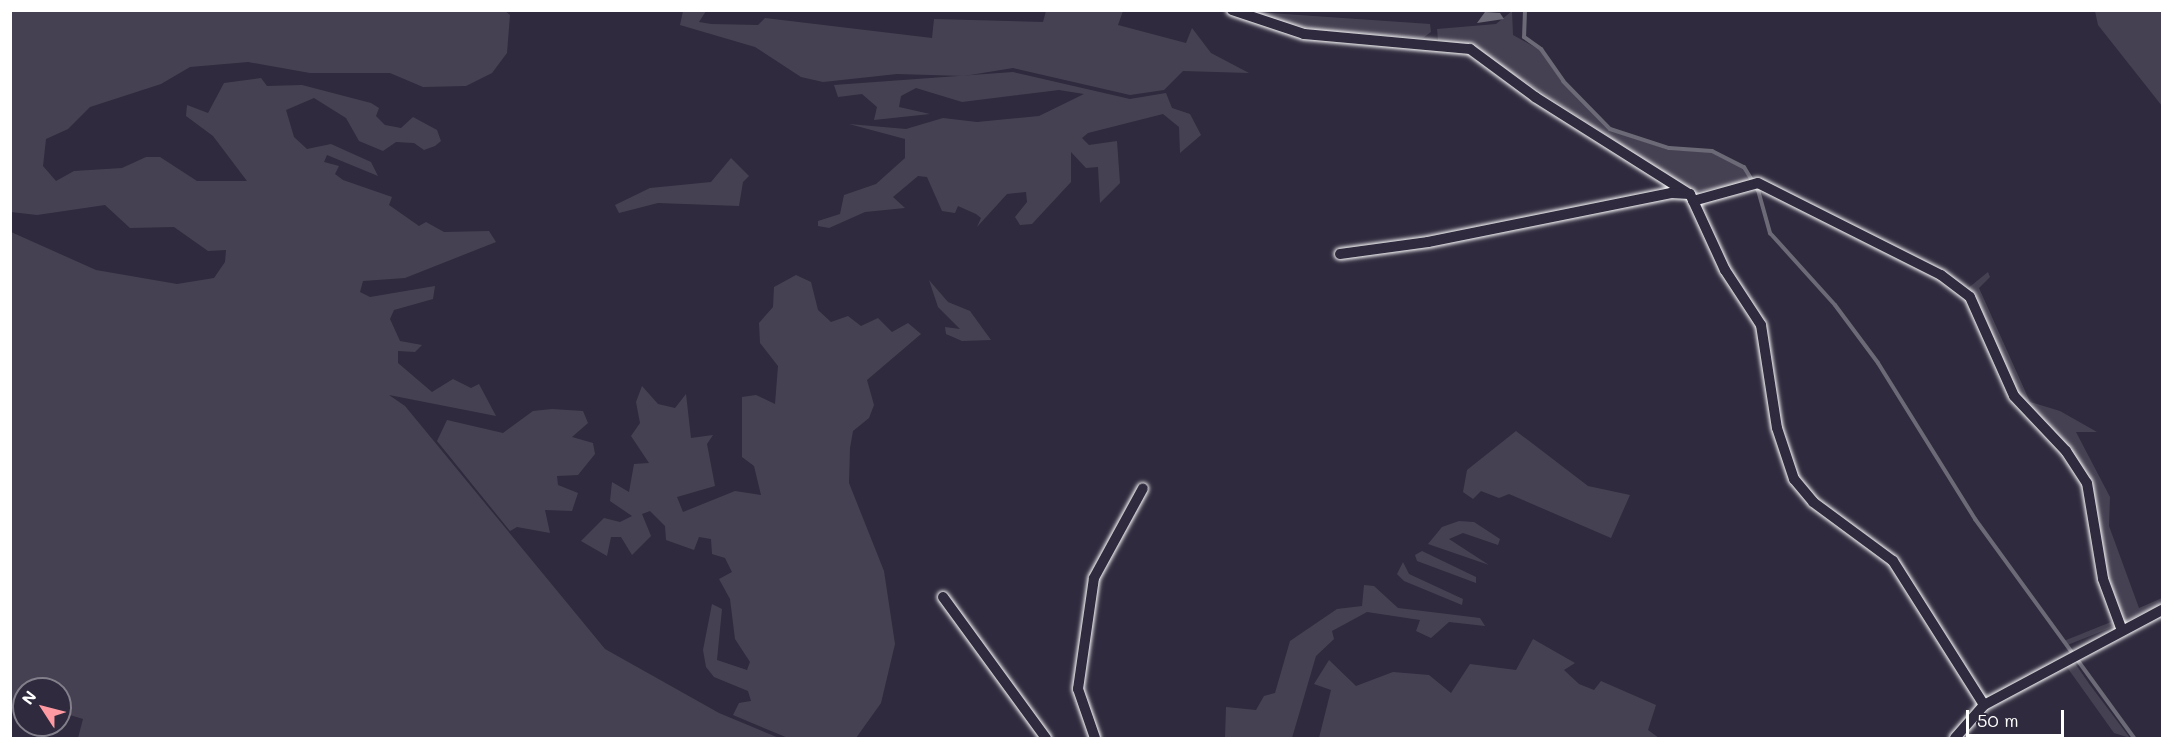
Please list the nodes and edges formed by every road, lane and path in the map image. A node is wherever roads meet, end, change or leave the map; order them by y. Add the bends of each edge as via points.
1 (1232, 10) edge
2 (1691, 197) junction
3 (1340, 254) dead end
4 (1143, 488) dead end
5 (943, 597) dead end
6 (2163, 610) edge
7 (2121, 628) junction
8 (1984, 705) junction
9 (1046, 738) edge
10 (1095, 738) edge
11 (1955, 738) edge

1 - 2 street via 1304,34 1470,49
2 - 3 street via 1671,193 1428,242
2 - 7 street via 1758,183 1941,275 1970,297 2014,396 2056,439 2086,483 2103,579
2 - 8 street via 1725,270 1761,325 1778,428 1797,485 1893,561
4 - 10 street via 1094,578 1078,688
5 - 9 street
6 - 7 street
7 - 8 street
8 - 11 street

